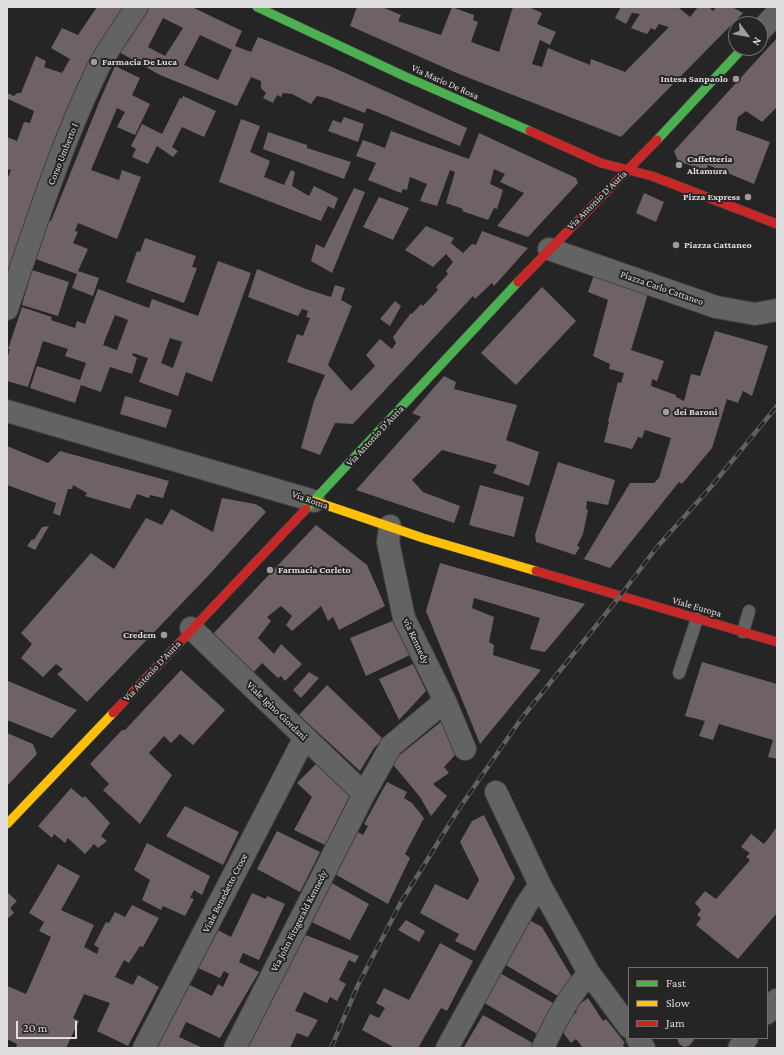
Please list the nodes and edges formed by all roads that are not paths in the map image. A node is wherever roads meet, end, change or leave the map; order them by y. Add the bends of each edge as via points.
1 (137, 7) edge
2 (257, 7) edge
3 (777, 13) edge
4 (768, 23) edge
5 (736, 56) edge
6 (628, 169) junction
7 (777, 224) edge
8 (549, 249) junction
9 (7, 308) edge
10 (777, 310) edge
11 (7, 411) edge
12 (314, 501) junction
13 (390, 526) junction
14 (611, 593) joint
15 (749, 611) dead end
16 (697, 619) junction
17 (191, 628) junction
18 (743, 632) junction
19 (777, 642) edge
20 (678, 673) dead end
21 (445, 700) junction
22 (305, 737) junction
23 (465, 749) dead end
24 (496, 792) dead end
25 (364, 794) junction
26 (7, 824) edge
27 (540, 885) junction
28 (589, 974) junction
29 (628, 1026) edge
30 (638, 1039) edge
31 (746, 1039) edge
32 (144, 1048) edge
33 (235, 1048) edge
34 (447, 1048) edge
35 (543, 1048) edge
36 (644, 1048) edge
37 (739, 1048) edge

1 - 9 street, Corso Umberto I via 100,65 88,92 53,176
2 - 6 street, Via Mario De Rosa via 404,76 601,163
3 - 4 street
5 - 6 street, Via Antonio D'Auria
6 - 7 street via 686,188
6 - 8 street, Via Antonio D'Auria
8 - 10 street, Piazza Carlo Cattaneo via 716,307 756,314
8 - 12 street, Via Antonio D'Auria
11 - 12 street, Via Roma
12 - 13 street, Via Roma
12 - 17 street, Via Antonio D'Auria
13 - 14 street, Via Roma
13 - 21 street, via Kennedy via 388,542 404,618
14 - 16 street, Viale Europa
15 - 18 lane
16 - 18 street, Viale Europa
16 - 20 lane
17 - 22 street, Viale Igino Giordani
17 - 26 street, Via Antonio D'Auria
18 - 19 street, Viale Europa
21 - 23 street, via Kennedy
21 - 25 street, Via John Fitzgerald Kennedy via 391,746
22 - 25 street, Viale Igino Giordani
22 - 32 street, Viale Benedetto Croce
24 - 27 street
25 - 33 street, Via John Fitzgerald Kennedy
27 - 28 street
27 - 34 street via 526,905
28 - 29 street
28 - 35 street via 555,1020
30 - 36 street
31 - 37 street

